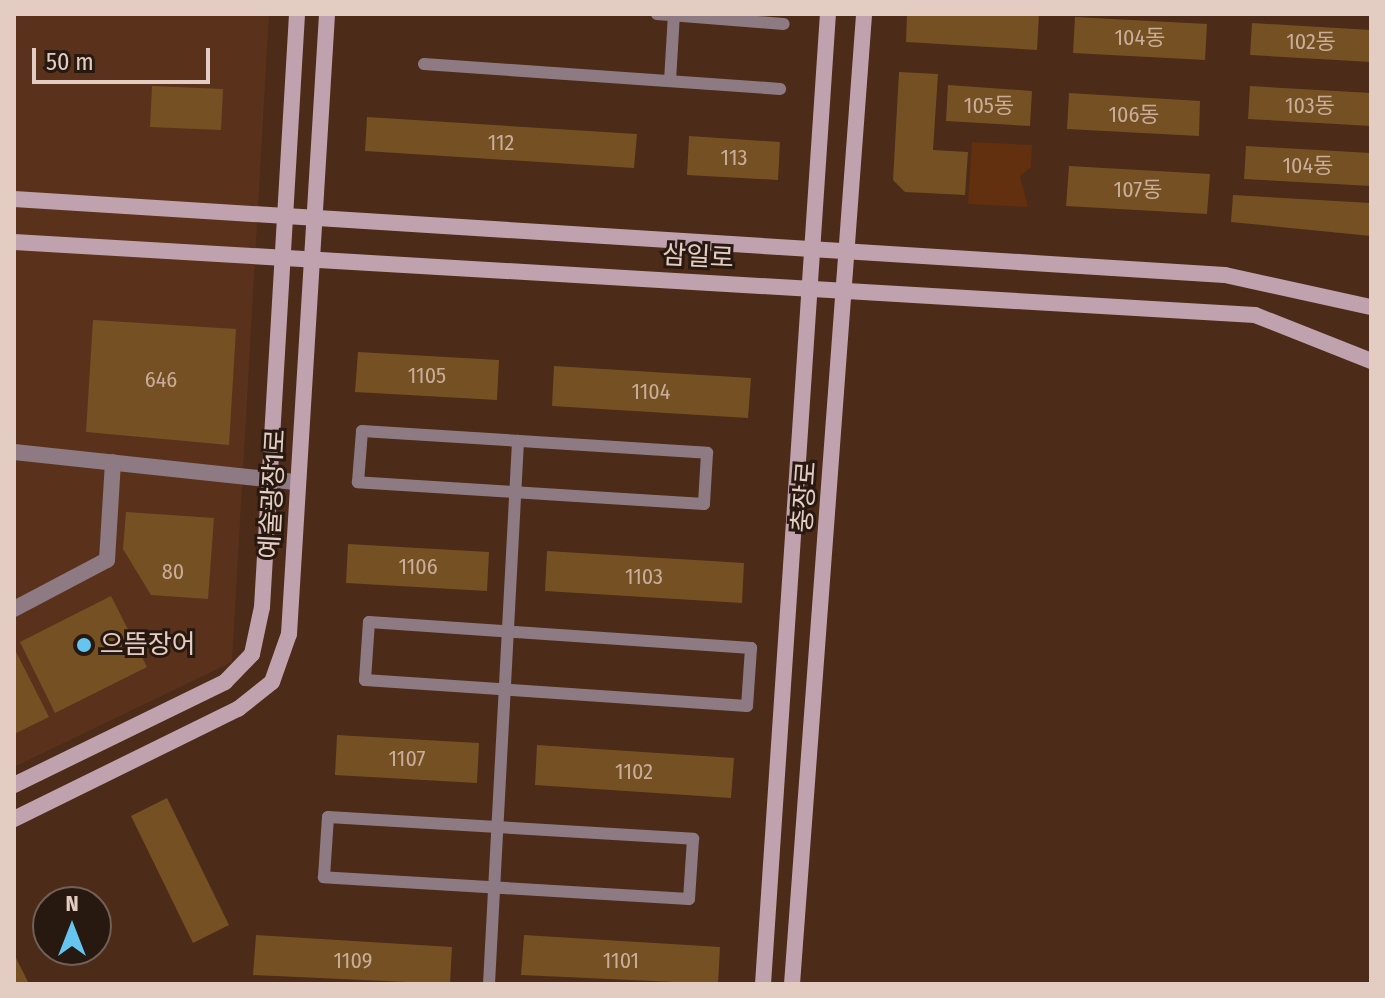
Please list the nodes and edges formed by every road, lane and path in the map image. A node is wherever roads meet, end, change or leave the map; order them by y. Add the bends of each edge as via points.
1 (297, 14) edge
2 (327, 14) edge
3 (657, 14) edge
4 (828, 14) edge
5 (864, 14) edge
6 (674, 15) edge
7 (784, 24) dead end
8 (424, 64) dead end
9 (670, 81) junction
10 (780, 89) dead end
11 (14, 199) edge
12 (286, 216) junction
13 (315, 217) junction
14 (14, 242) edge
15 (810, 250) junction
16 (847, 253) junction
17 (283, 256) junction
18 (312, 258) junction
19 (808, 288) junction
20 (844, 291) junction
21 (1371, 307) edge
22 (1371, 361) edge
23 (518, 441) junction
24 (14, 452) edge
25 (113, 462) junction
26 (270, 479) junction
27 (297, 482) junction
28 (515, 492) junction
29 (14, 609) edge
30 (508, 631) junction
31 (505, 689) junction
32 (14, 785) edge
33 (14, 819) edge
34 (497, 827) junction
35 (494, 888) junction
36 (489, 984) edge
37 (763, 984) edge
38 (792, 984) edge

1 - 12 street, 예술광장1로
2 - 13 street, 예술광장1로
3 - 6 lane
4 - 15 street, 충장로
5 - 16 street, 충장로
6 - 7 lane
6 - 9 lane
8 - 9 lane
9 - 10 lane
11 - 12 street, 삼일로
12 - 13 street, 삼일로
12 - 17 street, 예술광장1로
13 - 15 street, 삼일로
13 - 18 street, 예술광장1로
14 - 17 street, 삼일로
15 - 16 street, 삼일로
15 - 19 street, 충장로
16 - 20 street, 충장로
16 - 21 street, 삼일로 via 1225,275
17 - 18 street, 삼일로
17 - 26 street, 예술광장1로
18 - 19 street, 삼일로
18 - 27 street, 예술광장1로
19 - 20 street, 삼일로
19 - 37 street, 충장로
20 - 22 street, 삼일로 via 1255,315
20 - 38 street, 충장로
23 - 28 lane
23 - 28 lane via 362,431 358,482
23 - 28 lane via 707,453 704,504
24 - 25 street
25 - 26 street
25 - 29 street via 107,560
26 - 27 street
26 - 32 street, 예술광장1로 via 252,654 225,682
27 - 33 street, 예술광장1로 via 289,634 272,682 238,709
28 - 30 lane
30 - 31 lane
30 - 31 lane via 369,622 365,680
30 - 31 lane via 751,648 747,706
31 - 34 lane
34 - 35 lane
34 - 35 lane via 328,817 324,877
34 - 35 lane via 693,839 689,899
35 - 36 lane

